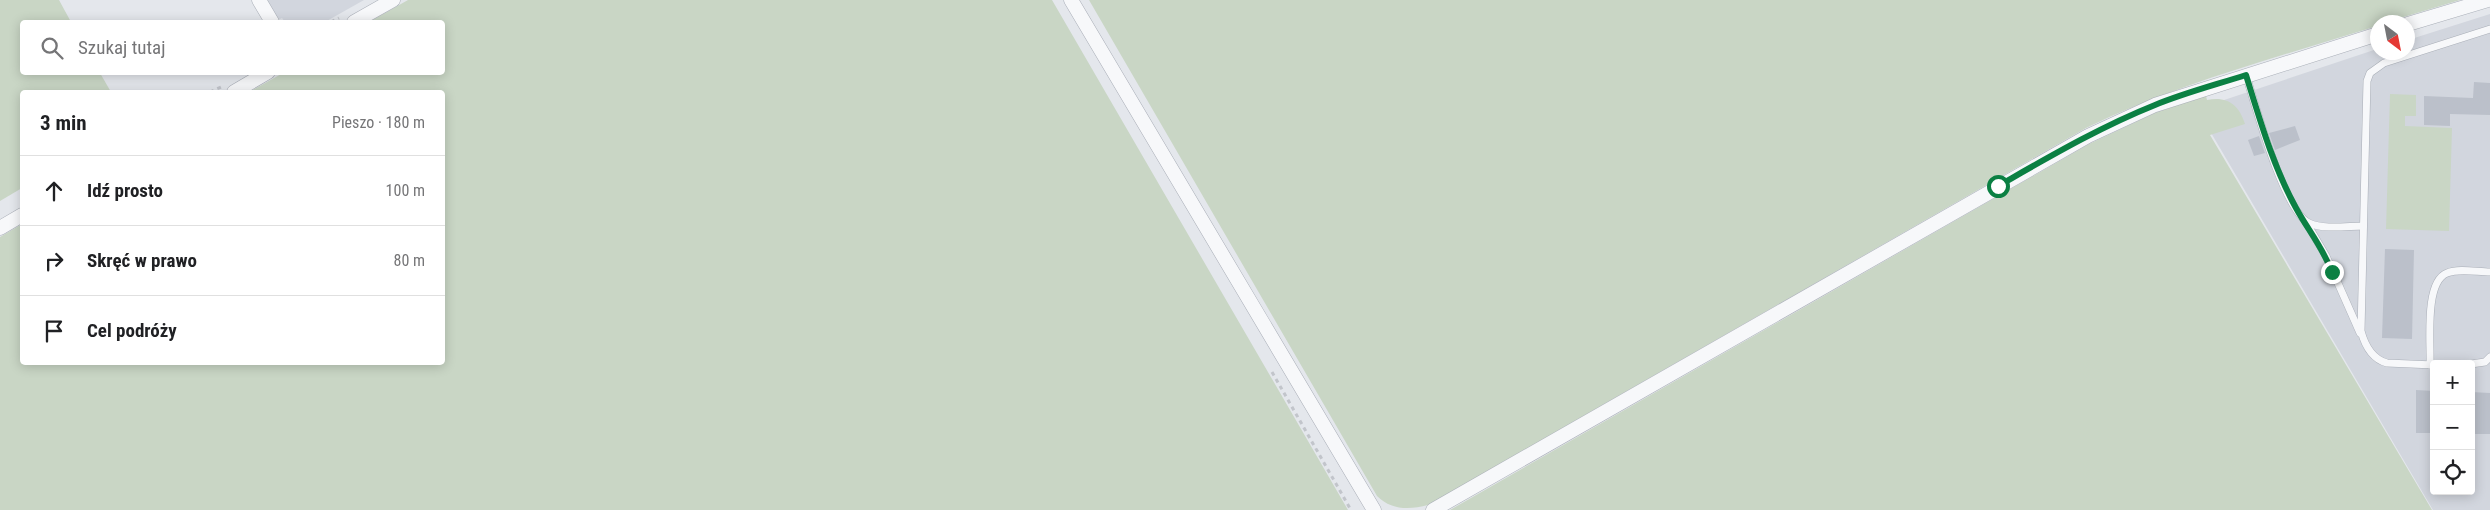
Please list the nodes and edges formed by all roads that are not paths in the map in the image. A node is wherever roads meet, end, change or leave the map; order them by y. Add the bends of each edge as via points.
1 (259, 0) edge
2 (393, 0) edge
3 (1071, 0) edge
4 (2488, 0) edge
5 (271, 20) edge
6 (358, 20) edge
7 (2415, 22) edge
8 (2490, 29) edge
9 (2370, 36) edge
10 (263, 75) edge
11 (2246, 75) junction
12 (237, 90) edge
13 (20, 216) edge
14 (2305, 220) junction
15 (2363, 226) junction
16 (0, 228) edge
17 (2490, 272) edge
18 (2363, 338) junction
19 (2490, 357) edge
20 (2432, 360) edge
21 (2475, 363) edge
22 (2430, 365) edge
23 (1374, 510) edge
24 (1433, 510) edge

1 - 5 street
2 - 6 street
3 - 23 street
4 - 7 street
8 - 15 lane via 2384,63 2370,73
9 - 11 street
10 - 12 street
11 - 14 lane via 2276,168
11 - 24 street via 2155,105 2088,136
13 - 16 street
14 - 15 lane via 2319,225
14 - 18 lane via 2326,256
15 - 18 lane
17 - 20 lane via 2448,272 2437,280 2432,292
18 - 22 lane via 2374,357 2387,364
19 - 21 lane via 2485,362

